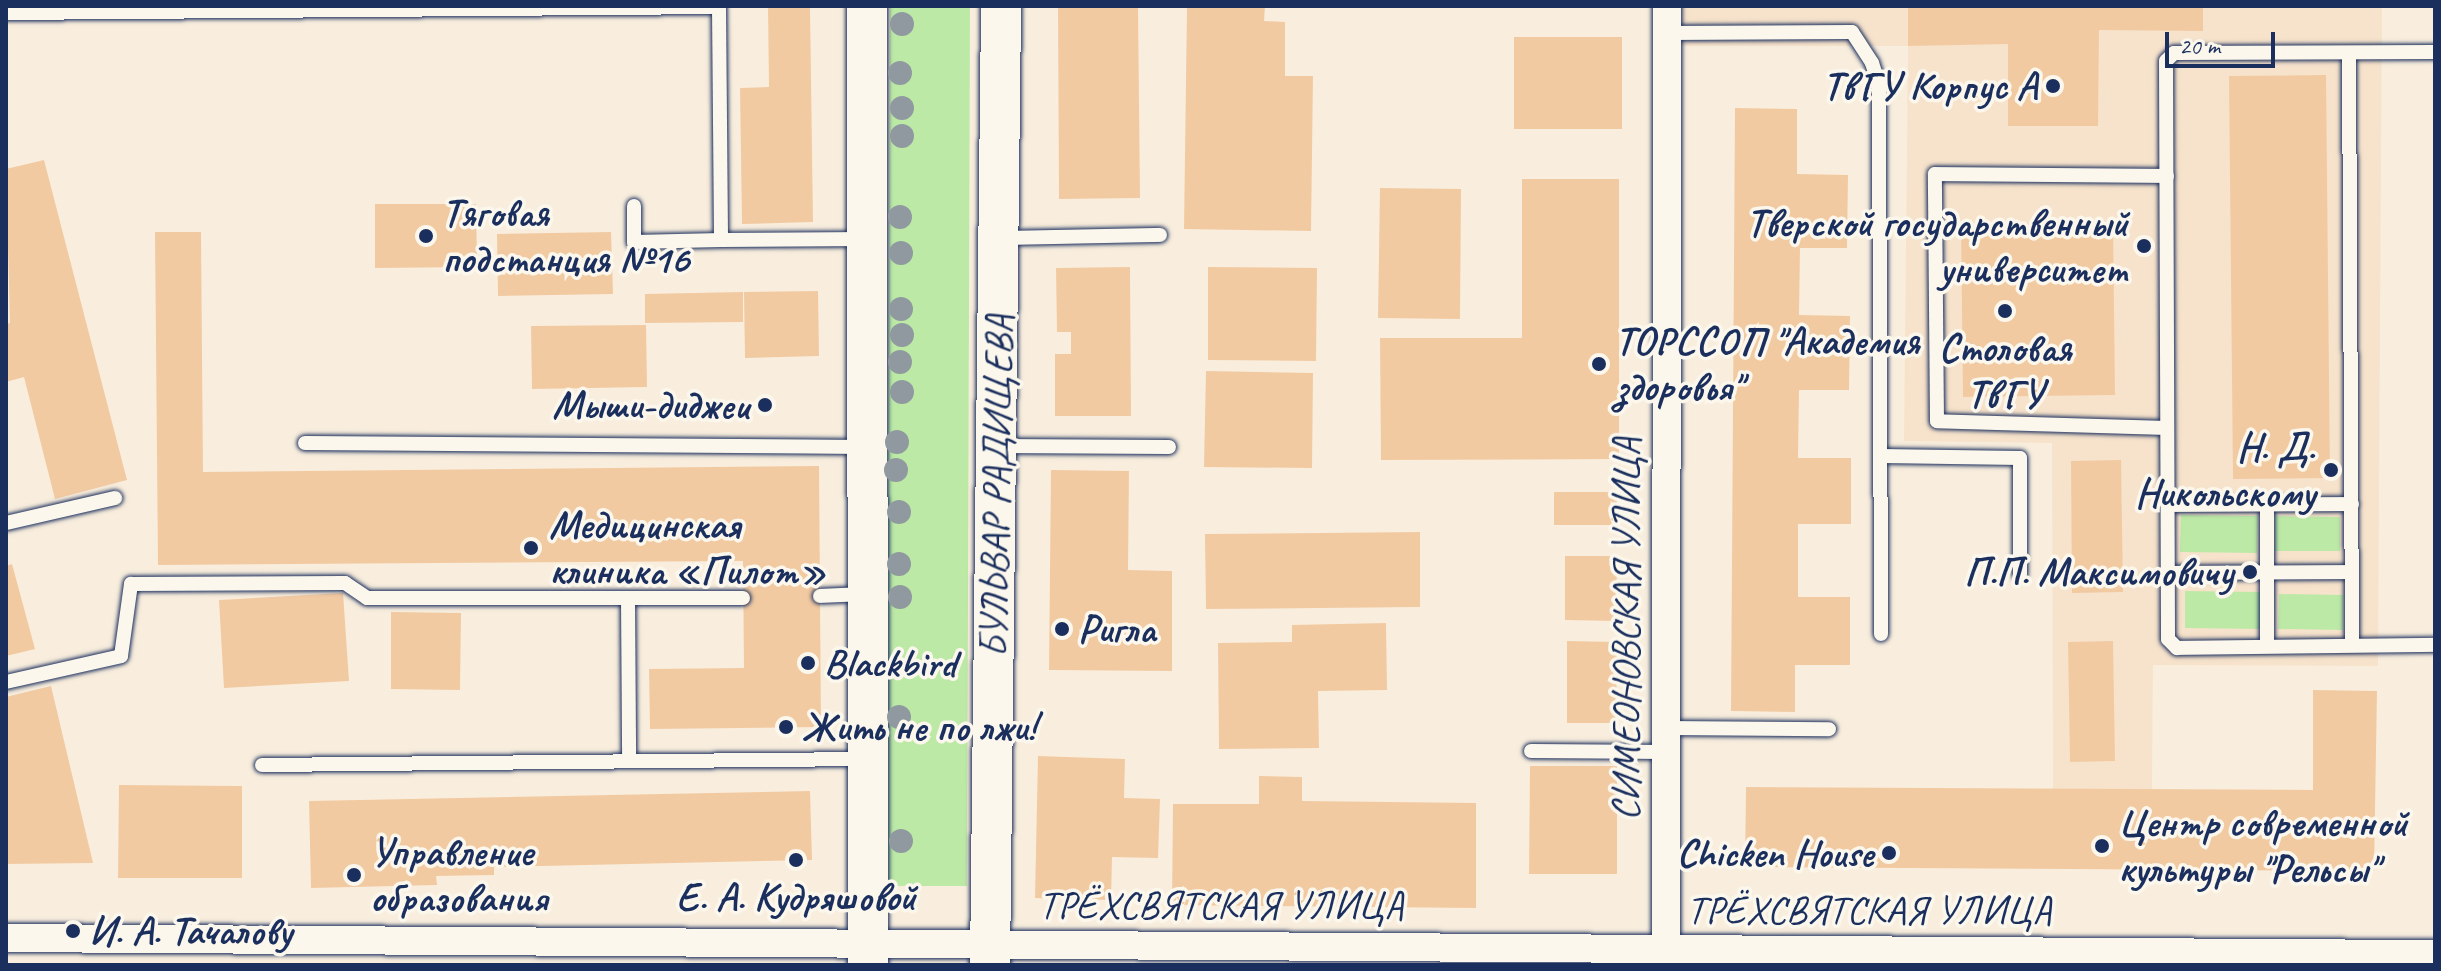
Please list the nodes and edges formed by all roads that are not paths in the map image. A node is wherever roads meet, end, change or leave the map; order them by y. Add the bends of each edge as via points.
1 (867, 6) edge
2 (1001, 6) edge
3 (6, 13) edge
4 (1667, 20) edge
5 (2435, 52) edge
6 (2349, 53) junction
7 (2167, 176) junction
8 (634, 206) dead end
9 (1160, 235) dead end
10 (999, 238) junction
11 (867, 239) junction
12 (721, 240) junction
13 (2167, 428) junction
14 (305, 443) dead end
15 (996, 446) junction
16 (868, 447) junction
17 (1169, 447) dead end
18 (1881, 456) junction
19 (115, 498) dead end
20 (2267, 504) junction
21 (2352, 504) junction
22 (2168, 505) junction
23 (6, 523) edge
24 (2352, 572) junction
25 (2169, 573) junction
26 (2267, 573) junction
27 (2020, 574) dead end
28 (868, 594) junction
29 (820, 596) dead end
30 (628, 598) junction
31 (743, 598) dead end
32 (1881, 634) dead end
33 (2267, 645) junction
34 (2352, 645) junction
35 (2435, 645) edge
36 (6, 682) edge
37 (1829, 729) dead end
38 (1666, 740) junction
39 (1531, 751) dead end
40 (868, 759) junction
41 (629, 761) junction
42 (262, 765) dead end
43 (6, 938) edge
44 (868, 954) edge
45 (990, 954) edge
46 (2435, 954) edge
47 (1666, 957) edge

1 - 11 street
2 - 10 street, БУЛЬВАР РАДИЩЕВА
3 - 12 lane via 719,7
4 - 18 lane via 1852,32 1872,63 1879,85
4 - 38 street, СИМЕОНОВСКАЯ УЛИЦА
5 - 6 lane
6 - 7 lane via 2168,56
6 - 21 lane
7 - 13 lane
7 - 13 lane via 1935,174 1937,421
8 - 12 lane via 634,242
9 - 10 lane
10 - 15 street, БУЛЬВАР РАДИЩЕВА
11 - 12 lane
11 - 16 street
13 - 22 lane
14 - 16 lane
15 - 17 lane
15 - 45 street, БУЛЬВАР РАДИЩЕВА
16 - 28 street
18 - 27 lane via 2020,458
18 - 32 lane
19 - 23 lane
20 - 21 lane
20 - 22 lane
20 - 26 lane
21 - 24 lane
22 - 25 lane
24 - 26 lane
24 - 34 lane
25 - 26 lane
25 - 33 lane via 2167,635 2175,646
26 - 33 lane
28 - 29 lane
28 - 40 street
30 - 31 lane
30 - 36 lane via 367,598 345,583 131,584 121,656
30 - 41 lane
33 - 34 lane
34 - 35 lane
37 - 38 lane
38 - 39 lane
38 - 47 street, СИМЕОНОВСКАЯ УЛИЦА
40 - 41 lane
40 - 44 street
41 - 42 lane
43 - 44 street, ТРЁХСВЯТСКАЯ УЛИЦА
44 - 45 street, ТРЁХСВЯТСКАЯ УЛИЦА
45 - 47 street, ТРЁХСВЯТСКАЯ УЛИЦА
46 - 47 street, ТРЁХСВЯТСКАЯ УЛИЦА

